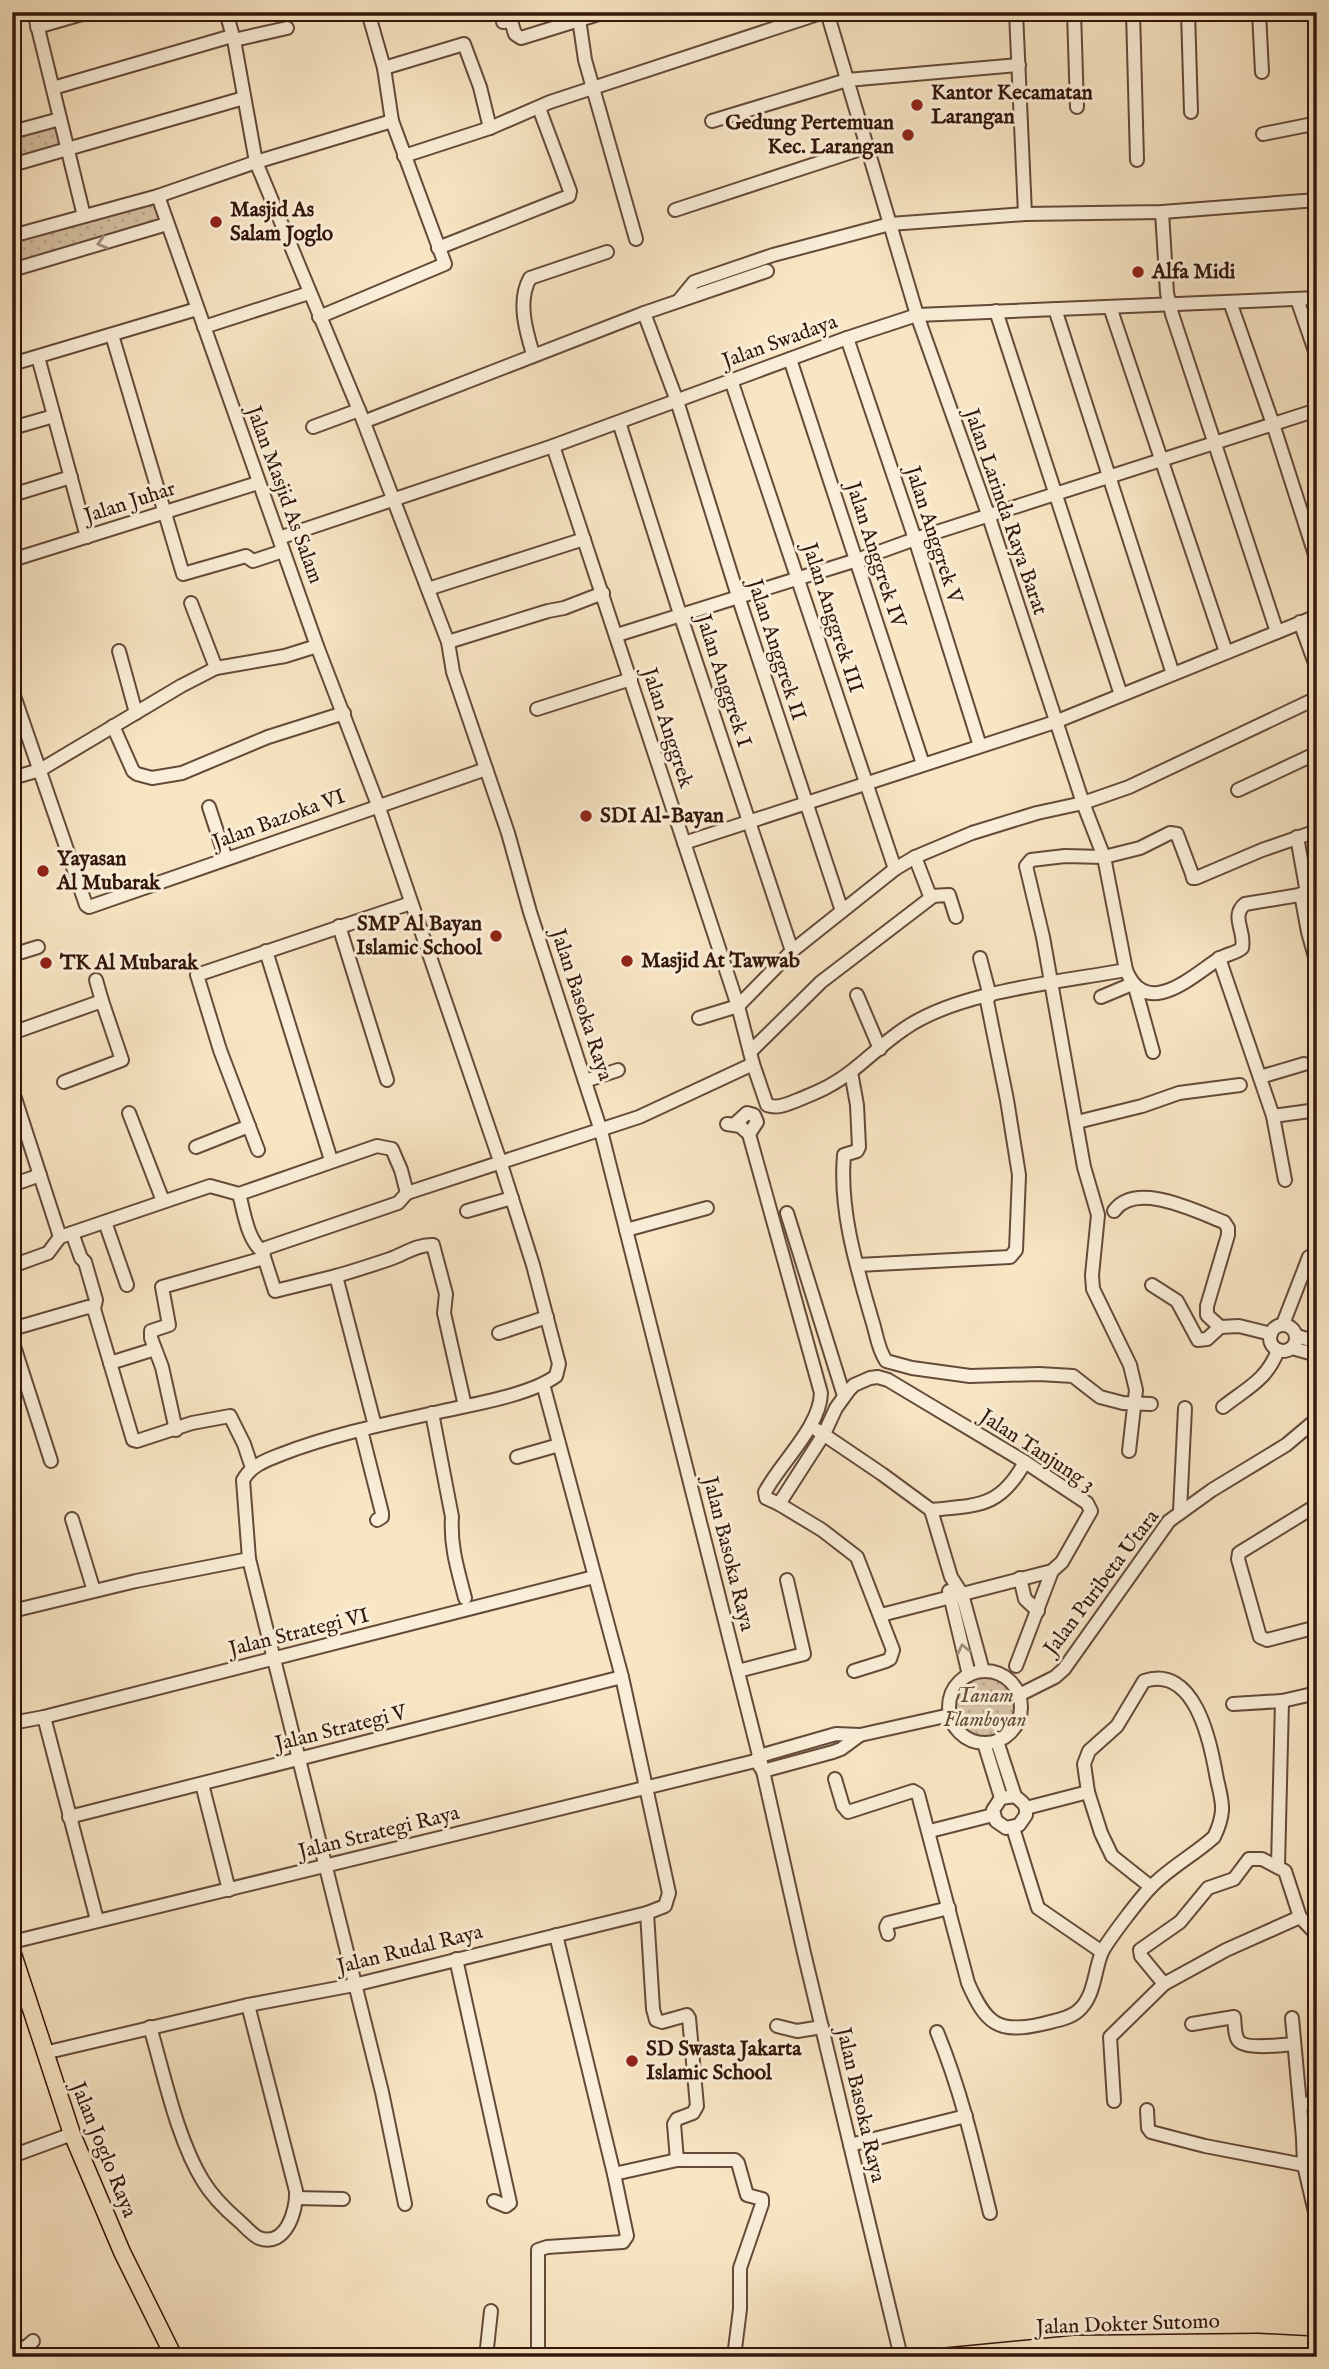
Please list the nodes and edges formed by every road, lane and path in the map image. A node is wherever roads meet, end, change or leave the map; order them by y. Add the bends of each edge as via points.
1 (34, 12) edge
2 (89, 12) edge
3 (226, 12) edge
4 (368, 12) edge
5 (605, 12) edge
6 (826, 12) edge
7 (1016, 12) edge
8 (1074, 12) edge
9 (1133, 12) edge
10 (1188, 12) edge
11 (1259, 12) edge
12 (578, 17) edge
13 (503, 22) dead end
14 (37, 27) junction
15 (287, 28) dead end
16 (233, 38) junction
17 (1019, 65) junction
18 (384, 68) junction
19 (1262, 72) dead end
20 (847, 79) junction
21 (53, 88) junction
22 (593, 88) junction
23 (244, 98) junction
24 (1077, 107) dead end
25 (539, 108) junction
26 (1191, 112) dead end
27 (60, 119) junction
28 (393, 121) junction
29 (712, 121) dead end
30 (1315, 124) edge
31 (490, 128) junction
32 (12, 132) edge
33 (1263, 134) dead end
34 (867, 147) junction
35 (1317, 147) edge
36 (68, 148) junction
37 (404, 156) junction
38 (1137, 160) dead end
39 (256, 162) junction
40 (12, 165) edge
41 (158, 196) junction
42 (1317, 200) edge
43 (675, 210) dead end
44 (1162, 212) junction
45 (1025, 214) junction
46 (84, 216) junction
47 (167, 224) junction
48 (890, 224) junction
49 (12, 236) edge
50 (636, 239) dead end
51 (438, 248) junction
52 (607, 251) dead end
53 (12, 270) edge
54 (767, 271) dead end
55 (309, 293) junction
56 (1317, 298) edge
57 (1297, 299) junction
58 (678, 301) junction
59 (1230, 302) junction
60 (1169, 304) junction
61 (1110, 307) junction
62 (197, 309) junction
63 (1055, 309) junction
64 (996, 311) junction
65 (644, 313) junction
66 (916, 315) junction
67 (319, 317) junction
68 (204, 327) junction
69 (112, 335) junction
70 (847, 338) junction
71 (533, 354) junction
72 (38, 357) junction
73 (1317, 357) edge
74 (790, 359) junction
75 (13, 362) edge
76 (731, 380) junction
77 (677, 401) junction
78 (1317, 410) edge
79 (364, 415) junction
80 (54, 416) junction
81 (619, 422) junction
82 (1273, 424) junction
83 (313, 427) dead end
84 (12, 428) edge
85 (1214, 444) junction
86 (554, 446) junction
87 (1162, 461) junction
88 (71, 477) junction
89 (1108, 479) junction
90 (258, 483) junction
91 (12, 495) edge
92 (1056, 495) junction
93 (396, 500) junction
94 (163, 513) junction
95 (989, 517) junction
96 (87, 537) junction
97 (279, 538) junction
98 (584, 539) junction
99 (915, 539) junction
100 (283, 551) junction
101 (12, 560) edge
102 (857, 560) junction
103 (1317, 561) edge
104 (799, 578) junction
105 (428, 589) junction
106 (603, 593) junction
107 (738, 596) junction
108 (191, 603) dead end
109 (680, 614) junction
110 (1317, 615) edge
111 (1300, 622) junction
112 (1277, 632) junction
113 (617, 635) junction
114 (448, 642) junction
115 (317, 646) junction
116 (119, 651) dead end
117 (1226, 652) junction
118 (216, 668) junction
119 (1317, 669) edge
120 (1173, 674) junction
121 (631, 679) junction
122 (12, 690) edge
123 (1121, 695) junction
124 (1317, 698) edge
125 (537, 709) dead end
126 (136, 713) junction
127 (344, 713) junction
128 (1055, 722) junction
129 (113, 726) junction
130 (980, 746) junction
131 (1317, 753) edge
132 (923, 764) junction
133 (486, 769) junction
134 (40, 770) junction
135 (12, 778) edge
136 (866, 782) junction
137 (1238, 790) dead end
138 (806, 802) junction
139 (1083, 803) junction
140 (379, 805) junction
141 (209, 807) dead end
142 (748, 821) junction
143 (1314, 832) dead end
144 (1297, 837) junction
145 (684, 843) junction
146 (915, 857) junction
147 (1104, 857) junction
148 (226, 859) junction
149 (895, 869) junction
150 (1308, 893) edge
151 (932, 897) junction
152 (411, 903) junction
153 (842, 911) junction
154 (956, 917) dead end
155 (340, 926) junction
156 (38, 947) dead end
157 (266, 951) junction
158 (792, 951) junction
159 (12, 955) edge
160 (981, 958) dead end
161 (1219, 958) junction
162 (1317, 964) edge
163 (1126, 970) junction
164 (96, 980) dead end
165 (1051, 984) junction
166 (1134, 986) junction
167 (857, 995) dead end
168 (988, 996) junction
169 (1101, 997) dead end
170 (102, 1002) junction
171 (738, 1006) junction
172 (699, 1018) dead end
173 (12, 1033) edge
174 (880, 1049) junction
175 (1153, 1052) dead end
176 (752, 1058) junction
177 (1304, 1064) dead end
178 (618, 1070) dead end
179 (851, 1072) junction
180 (1260, 1077) junction
181 (387, 1080) dead end
182 (585, 1081) junction
183 (64, 1082) dead end
184 (1240, 1085) dead end
185 (12, 1089) edge
186 (1317, 1110) edge
187 (16, 1113) edge
188 (129, 1114) dead end
189 (1273, 1116) junction
190 (1077, 1122) junction
191 (731, 1124) dead end
192 (249, 1126) junction
193 (601, 1131) junction
194 (196, 1147) dead end
195 (258, 1150) dead end
196 (331, 1160) junction
197 (500, 1161) junction
198 (40, 1175) junction
199 (1285, 1180) dead end
200 (12, 1185) edge
201 (407, 1193) junction
202 (239, 1194) junction
203 (512, 1198) junction
204 (163, 1201) junction
205 (707, 1208) dead end
206 (467, 1211) dead end
207 (1114, 1211) dead end
208 (787, 1213) dead end
209 (105, 1222) junction
210 (626, 1230) junction
211 (66, 1235) junction
212 (797, 1246) junction
213 (780, 1251) junction
214 (264, 1255) junction
215 (1309, 1257) dead end
216 (858, 1265) junction
217 (12, 1266) edge
218 (336, 1276) junction
219 (127, 1285) dead end
220 (1152, 1285) dead end
221 (94, 1309) junction
222 (547, 1317) junction
223 (1283, 1324) junction
224 (1220, 1326) junction
225 (12, 1329) edge
226 (499, 1333) dead end
227 (1270, 1335) junction
228 (12, 1340) edge
229 (1295, 1342) junction
230 (1317, 1342) edge
231 (155, 1349) junction
232 (1278, 1350) junction
233 (1317, 1356) edge
234 (110, 1363) junction
235 (543, 1384) junction
236 (844, 1395) junction
237 (1135, 1404) junction
238 (1151, 1404) dead end
239 (465, 1406) junction
240 (1223, 1407) dead end
241 (1185, 1408) dead end
242 (432, 1413) junction
243 (1317, 1419) edge
244 (375, 1426) junction
245 (811, 1426) junction
246 (176, 1430) junction
247 (361, 1430) junction
248 (824, 1434) junction
249 (559, 1445) junction
250 (1129, 1451) dead end
251 (517, 1457) dead end
252 (51, 1461) dead end
253 (1025, 1462) junction
254 (249, 1470) junction
255 (779, 1504) junction
256 (1317, 1505) edge
257 (931, 1510) junction
258 (1180, 1511) junction
259 (72, 1519) dead end
260 (377, 1520) dead end
261 (249, 1559) junction
262 (1052, 1571) junction
263 (594, 1577) junction
264 (951, 1577) junction
265 (1020, 1578) junction
266 (787, 1580) dead end
267 (94, 1591) junction
268 (962, 1594) junction
269 (948, 1597) junction
270 (465, 1598) dead end
271 (12, 1611) edge
272 (1038, 1611) junction
273 (881, 1615) junction
274 (1317, 1628) edge
275 (275, 1659) junction
276 (1016, 1666) dead end
277 (738, 1671) junction
278 (854, 1671) dead end
279 (983, 1671) junction
280 (969, 1675) junction
281 (622, 1677) junction
282 (1317, 1693) edge
283 (1019, 1695) junction
284 (1282, 1702) junction
285 (1233, 1704) dead end
286 (950, 1716) junction
287 (44, 1717) junction
288 (12, 1723) edge
289 (860, 1735) junction
290 (813, 1741) junction
291 (991, 1742) junction
292 (818, 1757) junction
293 (299, 1760) junction
294 (756, 1762) junction
295 (835, 1779) dead end
296 (202, 1784) junction
297 (647, 1788) junction
298 (1088, 1792) junction
299 (1015, 1796) junction
300 (1001, 1798) junction
301 (1026, 1808) junction
302 (993, 1815) junction
303 (69, 1816) junction
304 (1013, 1828) junction
305 (930, 1831) junction
306 (1278, 1866) junction
307 (326, 1872) junction
308 (1151, 1887) junction
309 (228, 1888) junction
310 (949, 1908) junction
311 (646, 1913) junction
312 (1300, 1917) junction
313 (97, 1920) junction
314 (888, 1934) dead end
315 (556, 1935) junction
316 (1317, 1935) edge
317 (12, 1942) edge
318 (12, 1951) edge
319 (1102, 1952) junction
320 (456, 1959) junction
321 (1164, 1984) junction
322 (354, 1985) junction
323 (248, 2005) junction
324 (1292, 2018) dead end
325 (1192, 2024) dead end
326 (777, 2026) dead end
327 (150, 2027) junction
328 (822, 2027) junction
329 (937, 2032) dead end
330 (1294, 2044) junction
331 (44, 2053) junction
332 (1114, 2101) dead end
333 (1317, 2103) edge
334 (1300, 2104) junction
335 (1147, 2110) dead end
336 (966, 2116) junction
337 (72, 2134) junction
338 (850, 2145) junction
339 (12, 2156) edge
340 (677, 2160) junction
341 (1304, 2165) junction
342 (614, 2174) junction
343 (296, 2199) junction
344 (343, 2199) dead end
345 (494, 2201) dead end
346 (405, 2204) dead end
347 (990, 2213) dead end
348 (1317, 2221) edge
349 (491, 2311) dead end
350 (12, 2339) edge
351 (33, 2341) dead end
352 (1317, 2345) edge
353 (997, 2354) edge
354 (26, 2356) edge
355 (174, 2357) edge
356 (486, 2357) edge
357 (538, 2357) edge
358 (734, 2357) edge
359 (901, 2357) edge
360 (943, 2357) edge

1 - 14 street
2 - 14 street
3 - 16 street, Jalan Basoka Raya
4 - 18 street
5 - 12 street
6 - 20 street, Jalan Larinda Raya Barat
6 - 22 street
7 - 17 street
8 - 24 street
9 - 38 street
10 - 26 street
11 - 19 street
12 - 13 street via 521,38 511,21
12 - 22 street
14 - 21 street
15 - 16 street
16 - 21 street
16 - 23 street, Jalan Basoka Raya
17 - 20 street
17 - 45 street
18 - 28 street
18 - 31 street via 464,44
20 - 29 street
20 - 34 street, Jalan Larinda Raya Barat
21 - 27 street
22 - 25 street
22 - 50 street
23 - 36 street
23 - 39 street, Jalan Basoka Raya
25 - 31 street
25 - 51 street via 569,196
27 - 32 street
27 - 36 street
28 - 37 street
28 - 39 street
30 - 33 street
30 - 35 street
31 - 37 street
34 - 43 street
34 - 48 street, Jalan Larinda Raya Barat
36 - 40 street
36 - 46 street
37 - 51 street
39 - 41 street
39 - 55 street, Jalan Basoka Raya
41 - 46 street
41 - 47 street, Jalan Masjid As Salam
42 - 44 street
44 - 45 street
44 - 60 street
45 - 48 street
46 - 49 street
47 -> 53 street
47 - 62 street, Jalan Masjid As Salam
48 - 58 street via 773,255 695,282
48 - 66 street, Jalan Larinda Raya Barat
51 - 67 street via 445,264
52 - 71 street via 530,278 525,287 524,326
54 - 58 street
55 - 67 street, Jalan Basoka Raya
55 - 68 street
56 - 57 street, Jalan Swadaya
57 - 59 street, Jalan Swadaya
57 - 73 street
58 - 65 street
59 - 60 street, Jalan Swadaya
59 - 82 street
60 - 61 street, Jalan Swadaya
60 - 85 street
61 - 63 street, Jalan Swadaya
61 - 87 street
62 - 68 street, Jalan Masjid As Salam
62 - 69 street
63 - 64 street, Jalan Swadaya
63 - 89 street
64 - 66 street, Jalan Swadaya
64 - 92 street
65 - 71 street
65 - 77 street, Jalan Anggrek II
66 - 70 street, Jalan Swadaya
66 - 95 street, Jalan Larinda Raya Barat
67 - 79 street, Jalan Basoka Raya
68 - 90 street, Jalan Masjid As Salam
69 - 72 street
69 - 94 street
70 - 74 street, Jalan Swadaya
70 - 99 street, Jalan Anggrek V
71 - 79 street
72 - 75 street
72 - 80 street
74 - 76 street, Jalan Swadaya
74 - 102 street, Jalan Anggrek IV
76 - 77 street, Jalan Swadaya
76 - 104 street, Jalan Anggrek III
77 - 81 street, Jalan Swadaya
77 - 107 street, Jalan Anggrek II
78 - 82 street
79 - 83 street
79 - 93 street, Jalan Basoka Raya
80 - 84 street
80 - 88 street
81 - 86 street, Jalan Swadaya
81 - 109 street, Jalan Anggrek I
82 - 85 street
82 - 103 street
85 - 87 street
85 - 112 street
86 - 93 street, Jalan Swadaya
86 - 98 street, Jalan Anggrek
87 - 89 street
87 - 117 street
88 - 91 street
88 - 96 street
89 - 92 street
89 - 120 street
90 - 94 street, Jalan Juhar
90 - 97 street, Jalan Masjid As Salam
92 - 95 street
92 - 123 street
93 - 97 street, Jalan Swadaya
93 - 105 street, Jalan Basoka Raya
94 - 96 street, Jalan Juhar
94 - 100 street via 183,574
95 - 99 street
95 - 128 street, Jalan Larinda Raya Barat
96 - 101 street, Jalan Juhar
97 - 100 street, Jalan Masjid As Salam
98 - 105 street
98 - 106 street, Jalan Anggrek
99 - 102 street
99 - 130 street, Jalan Anggrek V
100 - 115 street, Jalan Masjid As Salam
102 - 104 street
102 - 132 street, Jalan Anggrek IV
104 - 107 street
104 - 136 street, Jalan Anggrek III
105 - 114 street, Jalan Basoka Raya
106 - 113 street, Jalan Anggrek
106 - 114 street
107 - 109 street
107 - 138 street, Jalan Anggrek II
108 - 118 street
109 - 113 street
109 - 142 street, Jalan Anggrek I
110 - 111 street
111 - 112 street
111 - 119 street
112 - 117 street
113 - 121 street, Jalan Anggrek
114 - 133 street, Jalan Basoka Raya via 453,672
115 - 118 street
115 - 127 street, Jalan Masjid As Salam
116 - 126 street
117 - 120 street
118 - 126 street
120 - 123 street
121 - 125 street
121 - 145 street, Jalan Anggrek
122 - 134 street
123 - 128 street
124 - 139 street via 1129,787
126 - 129 street
127 - 129 street via 268,737 183,773 152,778 133,771
127 - 140 street, Jalan Masjid As Salam
128 - 130 street
128 - 139 street, Jalan Larinda Raya Barat
129 - 134 street
130 - 132 street
131 - 137 street
132 - 136 street
133 - 140 street, Jalan Bazoka VI
133 - 182 street, Jalan Basoka Raya
134 - 135 street
134 - 148 street, Jalan Bazoka VI via 90,907
136 - 138 street
136 - 149 street, Jalan Anggrek III
138 - 142 street
138 - 153 street, Jalan Anggrek II
139 - 146 street via 972,833
139 - 147 street, Jalan Larinda Raya Barat
140 - 148 street, Jalan Bazoka VI
140 - 152 street, Jalan Masjid As Salam
141 - 148 street
142 - 145 street
142 - 158 street, Jalan Anggrek I
143 - 144 street
144 - 147 street via 1196,878 1177,834
144 - 150 street
145 - 171 street, Jalan Anggrek
146 - 149 street
146 - 151 street
147 - 163 street, Jalan Larinda Raya Barat
147 - 165 street via 1065,856 1031,860 1026,866
149 - 153 street
150 - 161 street via 1245,904 1238,916 1242,948
150 - 162 street via 1308,932
151 - 154 street via 949,895
151 - 176 street via 821,982
152 - 155 street
152 - 197 street, Jalan Masjid As Salam
153 - 158 street
155 - 157 street
155 - 181 street
156 - 159 street
157 - 192 street via 196,977
157 - 196 street
158 - 171 street
160 - 168 street
161 - 166 street via 1181,986 1149,993
161 - 180 street
163 - 165 street
163 - 166 street, Jalan Larinda Raya Barat
164 - 170 street
165 - 168 street
165 - 190 street
166 - 169 street
166 - 175 street, Jalan Larinda Raya Barat
167 - 174 street
168 - 174 street via 934,1012 904,1028
168 - 216 street via 1019,1175 1016,1250 1010,1257
170 - 173 street
170 - 183 street via 122,1060
171 - 172 street
171 - 176 street, Jalan Anggrek
174 - 179 street
176 - 179 street, Jalan Anggrek via 767,1105 775,1107 827,1088
176 - 193 street via 639,1117
177 - 180 street
178 - 182 street
179 - 216 street via 859,1147 844,1155 842,1183
180 - 189 street
182 - 193 street, Jalan Basoka Raya
184 - 190 street via 1179,1093
185 - 187 street
186 - 189 street
187 - 198 street
188 - 204 street
189 - 199 street
190 - 237 street via 1098,1215 1093,1289 1130,1366
191 - 213 street via 749,1135
192 - 194 street
192 - 195 street
193 - 197 street
193 - 210 street, Jalan Basoka Raya
196 - 201 street via 387,1146
196 - 202 street
197 - 201 street
197 - 203 street, Jalan Masjid As Salam
198 - 200 street
198 - 211 street
201 - 214 street via 398,1203 266,1248
202 - 204 street via 210,1186
202 - 214 street via 250,1232
203 - 206 street
203 - 222 street, Jalan Masjid As Salam
204 - 209 street
205 - 210 street
207 - 224 street via 1125,1202 1158,1197 1227,1224 1228,1235 1207,1306 1208,1315
208 - 212 street
209 - 211 street
209 - 219 street
210 - 277 street, Jalan Basoka Raya
211 - 217 street via 48,1253
211 - 221 street via 85,1262 96,1300
212 - 213 street
212 - 236 street
213 - 245 street via 821,1392
214 - 218 street via 275,1291
214 - 231 street via 162,1287 169,1325 151,1331
215 - 223 street
216 - 237 street via 877,1345 886,1361 970,1376 1073,1376 1100,1398
218 - 239 street via 433,1245
218 - 244 street
220 - 224 street via 1177,1301 1198,1340 1207,1339
221 - 225 street
221 - 234 street
222 - 226 street
222 - 235 street, Jalan Masjid As Salam via 559,1369 556,1377
223 - 227 street
223 - 229 street via 1289,1326
224 - 227 street via 1239,1325
227 - 232 street
228 - 252 street
229 - 230 street
229 - 232 street via 1288,1351
229 - 233 street
231 - 234 street
231 - 246 street
232 - 240 street via 1263,1377
234 - 246 street via 133,1440
235 - 239 street
235 - 249 street
236 - 248 street
236 - 253 street, Jalan Tanjung 3 via 870,1378 888,1380
237 - 238 street
237 - 250 street
239 - 242 street
241 - 258 street
242 - 244 street
242 - 270 street via 452,1517 453,1553
243 - 258 street, Jalan Puribeta Utara via 1286,1445
244 - 247 street
245 - 248 street
245 - 255 street via 765,1492 766,1498
246 - 254 street via 231,1417
247 - 254 street via 293,1450
247 - 260 street via 382,1513
248 - 255 street
248 - 257 street
249 - 251 street
249 - 263 street
253 - 257 street via 1013,1483 985,1503
253 - 262 street, Jalan Tanjung 3 via 1087,1503 1091,1511
254 - 261 street via 242,1485
255 - 273 street via 857,1557
256 - 274 street via 1239,1553 1238,1559 1260,1637 1267,1640
257 - 264 street
258 - 283 street, Jalan Puribeta Utara via 1152,1543 1064,1669
259 - 267 street
261 - 267 street
261 - 275 street
262 - 265 street
262 - 272 street
263 - 275 street, Jalan Strategi VI
263 - 281 street
264 - 268 street
264 - 269 street
265 - 268 street
265 - 272 street via 1025,1599
266 - 277 street via 804,1654
267 - 271 street
268 - 269 street
268 - 279 street
269 - 273 street
280 -> 269 street
272 - 276 street
273 - 278 street via 892,1655
275 - 287 street, Jalan Strategi VI
275 - 293 street
277 - 294 street, Jalan Basoka Raya
279 - 280 street
279 - 283 street via 1004,1676
280 - 286 street via 951,1696
281 - 293 street, Jalan Strategi V
281 - 297 street
282 - 284 street
283 - 291 street via 1021,1710 1013,1730
284 - 285 street
284 - 306 street
286 - 289 street
286 - 291 street via 963,1735
287 - 288 street, Jalan Strategi VI
287 - 303 street
289 - 290 street via 836,1734
289 - 292 street via 841,1749
290 - 292 street
290 - 294 street
291 - 299 street
291 - 300 street
292 - 294 street
293 - 296 street, Jalan Strategi V
293 - 307 street
294 - 297 street, Jalan Strategi Raya
294 - 328 street, Jalan Basoka Raya
295 - 305 street via 848,1812 916,1792
296 - 303 street, Jalan Strategi V
296 - 309 street
297 - 307 street, Jalan Strategi Raya
297 - 311 street via 668,1893 665,1906
298 - 301 street
298 - 308 street via 1112,1856
298 - 308 street via 1084,1764 1089,1751 1117,1726 1144,1681 1155,1678 1177,1683 1197,1708 1207,1733 1222,1809 1220,1826 1214,1837
299 - 300 street
299 - 301 street
300 - 302 street
301 - 304 street via 1023,1821
302 - 304 street via 1000,1826
302 - 305 street
303 - 313 street
304 - 319 street via 1038,1908
305 - 310 street
306 - 312 street via 1285,1871
306 - 321 street via 1262,1858 1249,1859 1234,1879 1208,1888 1180,1922 1140,1950
307 - 309 street, Jalan Strategi Raya
307 - 322 street
308 - 319 street
309 - 313 street, Jalan Strategi Raya
310 - 314 street via 888,1923
310 - 319 street via 968,1983 986,2014 1004,2028 1020,2029 1079,2011 1095,1981
311 - 315 street, Jalan Rudal Raya
311 - 340 street via 656,2020 689,2018 696,2110 674,2124
312 - 316 street
312 - 321 street
313 - 317 street, Jalan Strategi Raya
315 - 320 street, Jalan Rudal Raya
315 - 342 street
318 - 331 main road, Jalan Joglo Raya
320 - 322 street, Jalan Rudal Raya
320 - 345 street via 508,2188 509,2205
321 - 332 street via 1111,2037
322 - 323 street, Jalan Rudal Raya
322 - 346 street
323 - 327 street, Jalan Rudal Raya
323 - 343 street
324 - 330 street
325 - 330 street via 1234,2017 1236,2038 1247,2046
326 - 328 street via 797,2031
327 - 331 street, Jalan Rudal Raya
327 - 343 street via 182,2134 202,2180 224,2207 258,2237 267,2239 286,2230
328 - 338 street, Jalan Basoka Raya
329 - 336 street
330 - 334 street
331 - 337 main road, Jalan Joglo Raya
333 - 334 street
334 - 341 street
335 - 341 street via 1151,2132
336 - 338 street
336 - 347 street
337 - 339 street
337 - 355 main road, Jalan Joglo Raya via 122,2252
338 - 359 street, Jalan Basoka Raya
340 - 342 street
340 - 358 street via 735,2160 747,2195 762,2199 740,2268
341 - 348 street
342 - 357 street via 627,2236 623,2242 538,2250
343 - 344 street
349 - 356 street
350 - 354 street
351 - 354 street via 25,2348
352 - 353 main road, Jalan Dokter Sutomo via 1134,2342
353 - 360 main road, Jalan Dokter Sutomo

